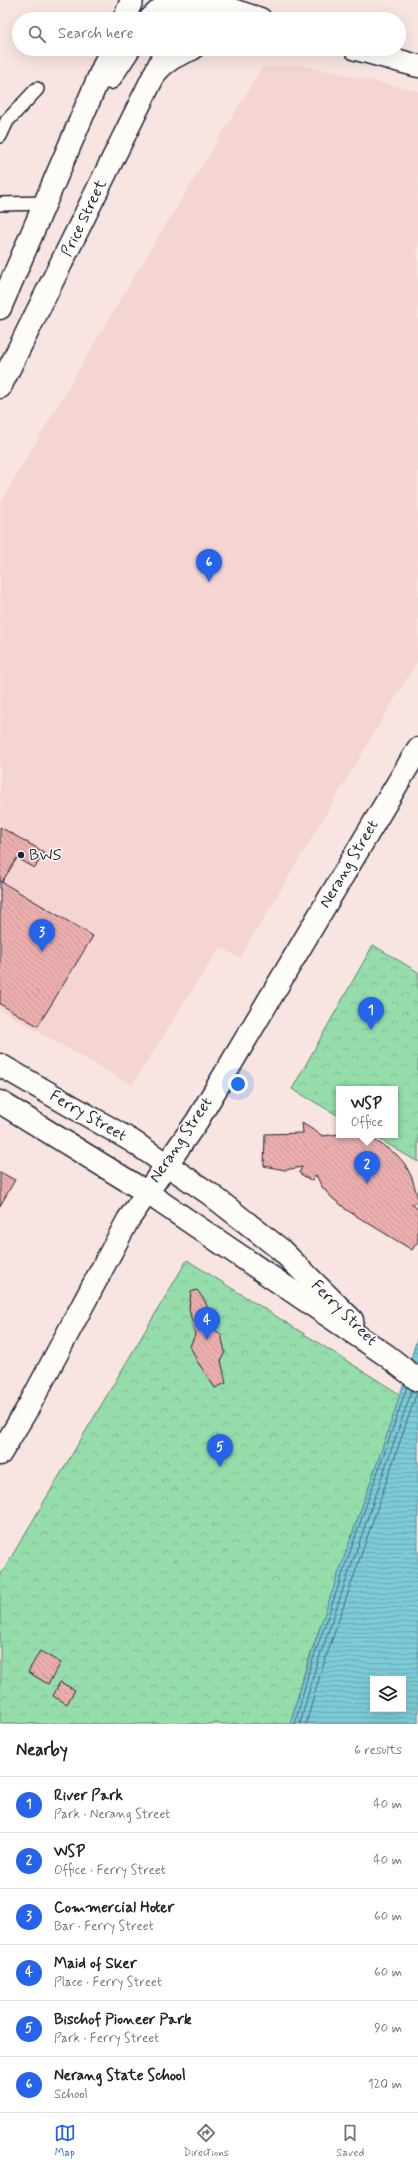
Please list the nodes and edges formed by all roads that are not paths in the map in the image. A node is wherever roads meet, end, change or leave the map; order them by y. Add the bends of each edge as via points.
1 (132, 0) edge
2 (187, 7) edge
3 (127, 12) edge
4 (158, 12) edge
5 (237, 12) edge
6 (108, 56) edge
7 (124, 56) edge
8 (163, 56) edge
9 (174, 56) edge
10 (382, 56) edge
11 (418, 66) edge
12 (155, 73) junction
13 (37, 89) dead end
14 (3, 119) edge
15 (80, 124) junction
16 (0, 136) edge
17 (47, 203) junction
18 (0, 204) edge
19 (0, 308) edge
20 (0, 387) edge
21 (418, 749) edge
22 (0, 1065) edge
23 (0, 1102) edge
24 (166, 1164) junction
25 (146, 1192) junction
26 (386, 1355) junction
27 (418, 1380) edge
28 (0, 1454) edge

1 - 3 main road
2 - 4 main road via 162,8
2 - 5 main road via 211,4
6 - 15 main road
7 - 15 main road
8 - 12 main road, Price Street
9 - 12 main road
10 - 11 main road
12 - 20 main road, Price Street
13 - 14 lane
14 - 16 lane
15 - 17 main road
17 - 18 lane
17 - 19 main road
21 - 24 main road, Nerang Street via 197,1121
22 - 24 main road, Ferry Street via 132,1141
23 - 25 main road, Ferry Street
24 - 25 main road, Nerang Street
24 - 26 main road, Ferry Street via 210,1194 280,1249
25 - 26 main road, Ferry Street
25 - 28 main road, Nerang Street via 119,1236 29,1406
26 - 27 main road

